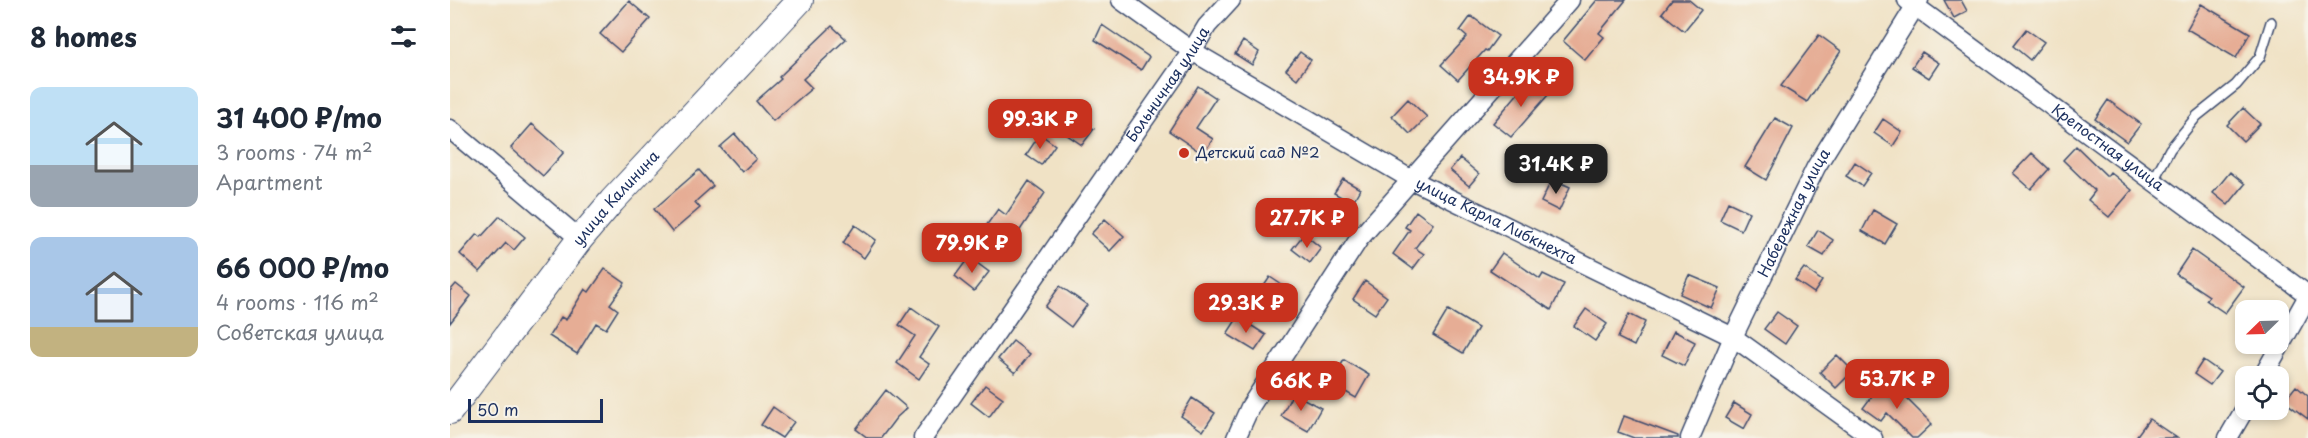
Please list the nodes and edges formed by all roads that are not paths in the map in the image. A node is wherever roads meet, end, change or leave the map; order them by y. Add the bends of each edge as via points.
1 (800, 0) edge
2 (1121, 0) edge
3 (1231, 0) edge
4 (1570, 0) edge
5 (1914, 2) edge
6 (2271, 22) dead end
7 (1192, 51) junction
8 (450, 129) edge
9 (1412, 180) junction
10 (2153, 181) junction
11 (580, 239) junction
12 (2308, 296) edge
13 (1733, 337) junction
14 (2269, 366) edge
15 (450, 411) edge
16 (2238, 420) edge
17 (924, 438) edge
18 (1236, 438) edge
19 (1690, 438) edge
20 (1873, 438) edge
21 (2228, 438) edge

1 - 11 street, улица Калинина
2 - 7 street, улица Карла Либкнехта
3 - 7 street, Больничная улица via 1207,26
4 - 9 street
5 - 10 street, Крепостная улица
5 - 13 street, Набережная улица via 1816,167
6 - 10 lane via 2260,57 2236,85 2197,116 2170,149
7 - 9 street, улица Карла Либкнехта
7 - 17 street, Больничная улица
8 - 11 street
9 - 13 street, улица Карла Либкнехта
9 - 18 street via 1359,239 1250,407
10 - 12 street, Крепостная улица
11 - 15 street, улица Калинина
12 - 14 street
13 - 19 street, Набережная улица
13 - 20 street, улица Карла Либкнехта
16 - 21 street

